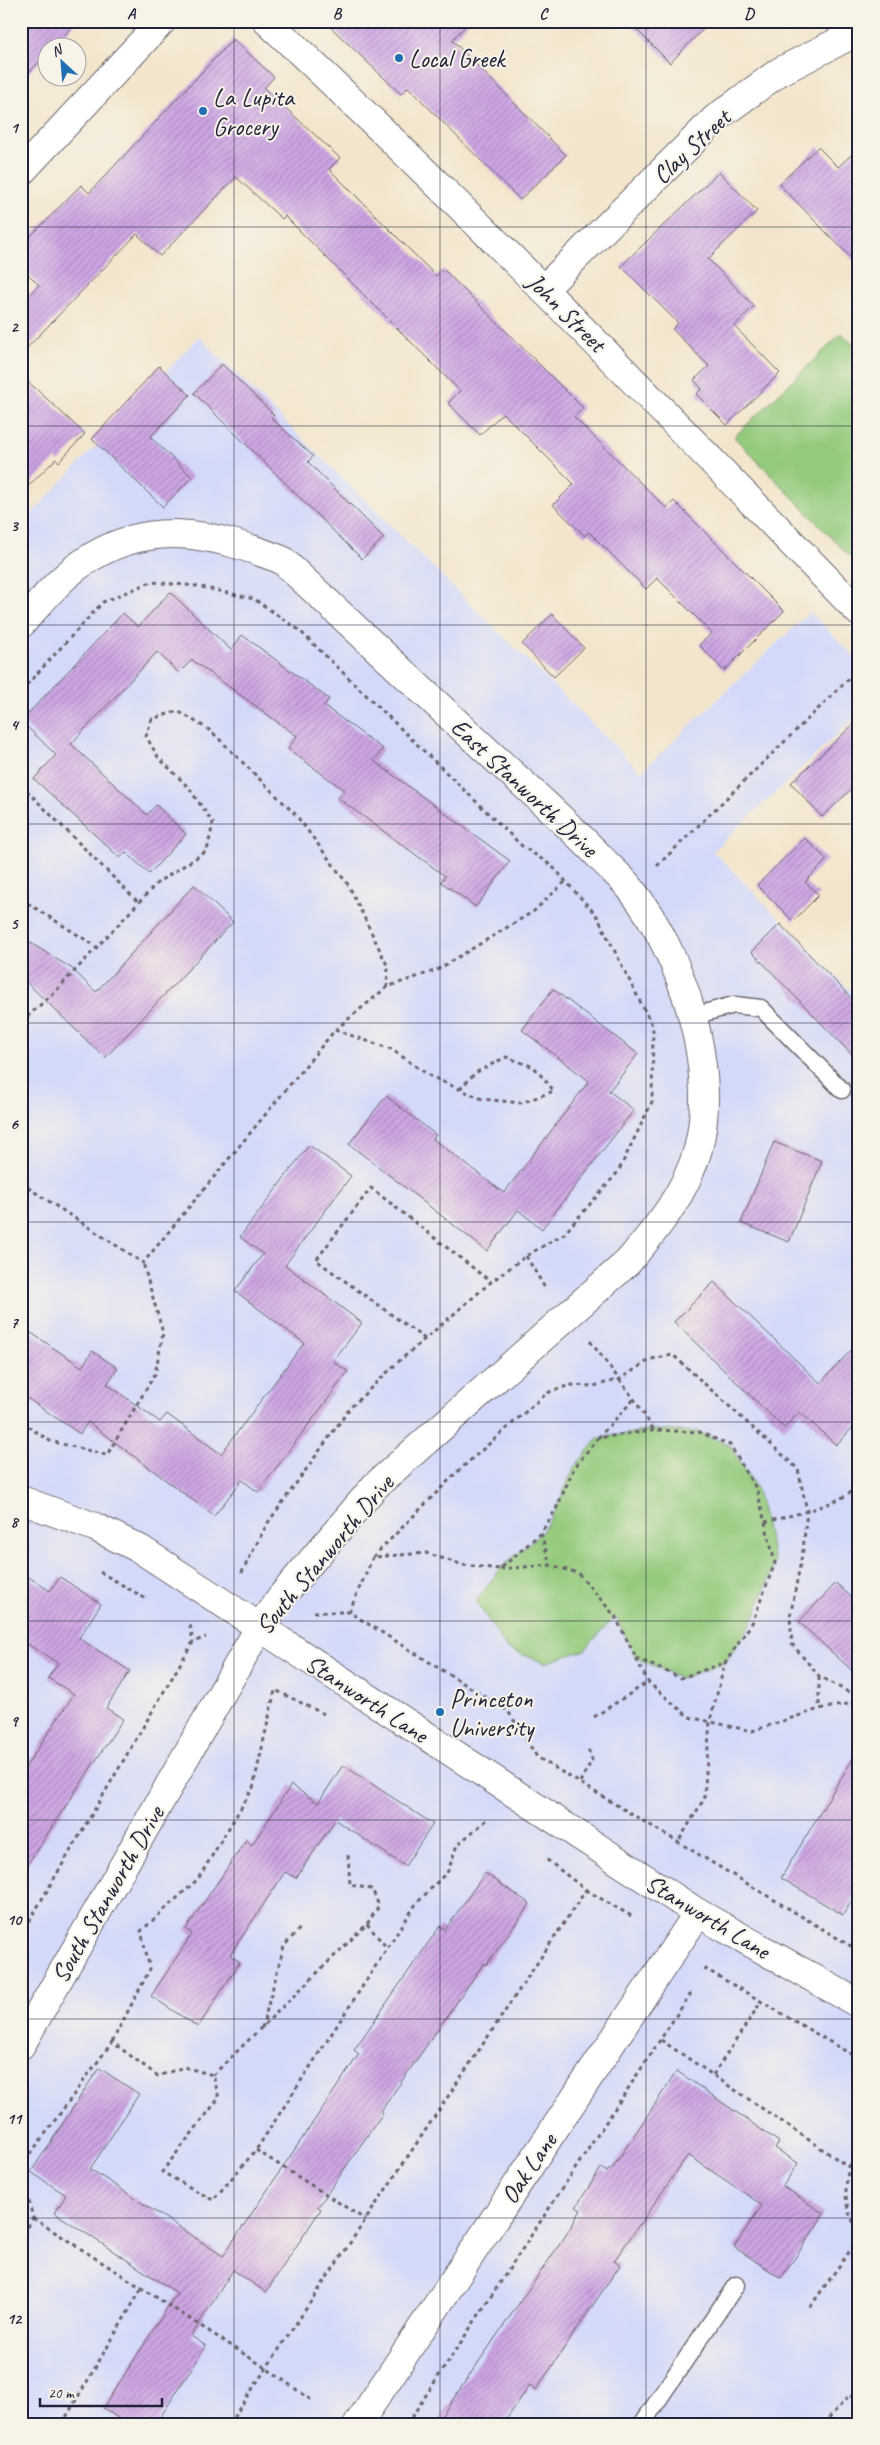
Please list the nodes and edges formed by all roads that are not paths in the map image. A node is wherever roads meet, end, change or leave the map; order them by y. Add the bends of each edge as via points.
1 (162, 21) edge
2 (267, 21) edge
3 (859, 31) edge
4 (21, 172) edge
5 (544, 289) junction
6 (859, 612) edge
7 (21, 624) edge
8 (693, 1016) junction
9 (842, 1090) dead end
10 (684, 1186) joint
11 (21, 1500) edge
12 (259, 1628) junction
13 (698, 1912) junction
14 (859, 2004) edge
15 (21, 2045) edge
16 (736, 2285) dead end
17 (358, 2424) edge
18 (642, 2424) edge

1 - 4 street
2 - 5 street, John Street
3 - 5 street, Clay Street via 779,72 716,118
5 - 6 street, John Street
7 - 8 street, East Stanworth Drive via 81,564 118,544 155,535 193,534 237,543 282,560 571,828 630,889 656,928 676,969
8 - 9 lane via 734,1005 761,1008
8 - 10 street, East Stanworth Drive via 702,1058 704,1106 698,1149
10 - 12 street, South Stanworth Drive via 662,1222 628,1262 376,1486 281,1597
11 - 12 street, Stanworth Lane via 95,1527 140,1549
12 - 13 street, Stanworth Lane
12 - 15 street, South Stanworth Drive
13 - 14 street, Stanworth Lane
13 - 17 street, Oak Lane
16 - 18 lane

